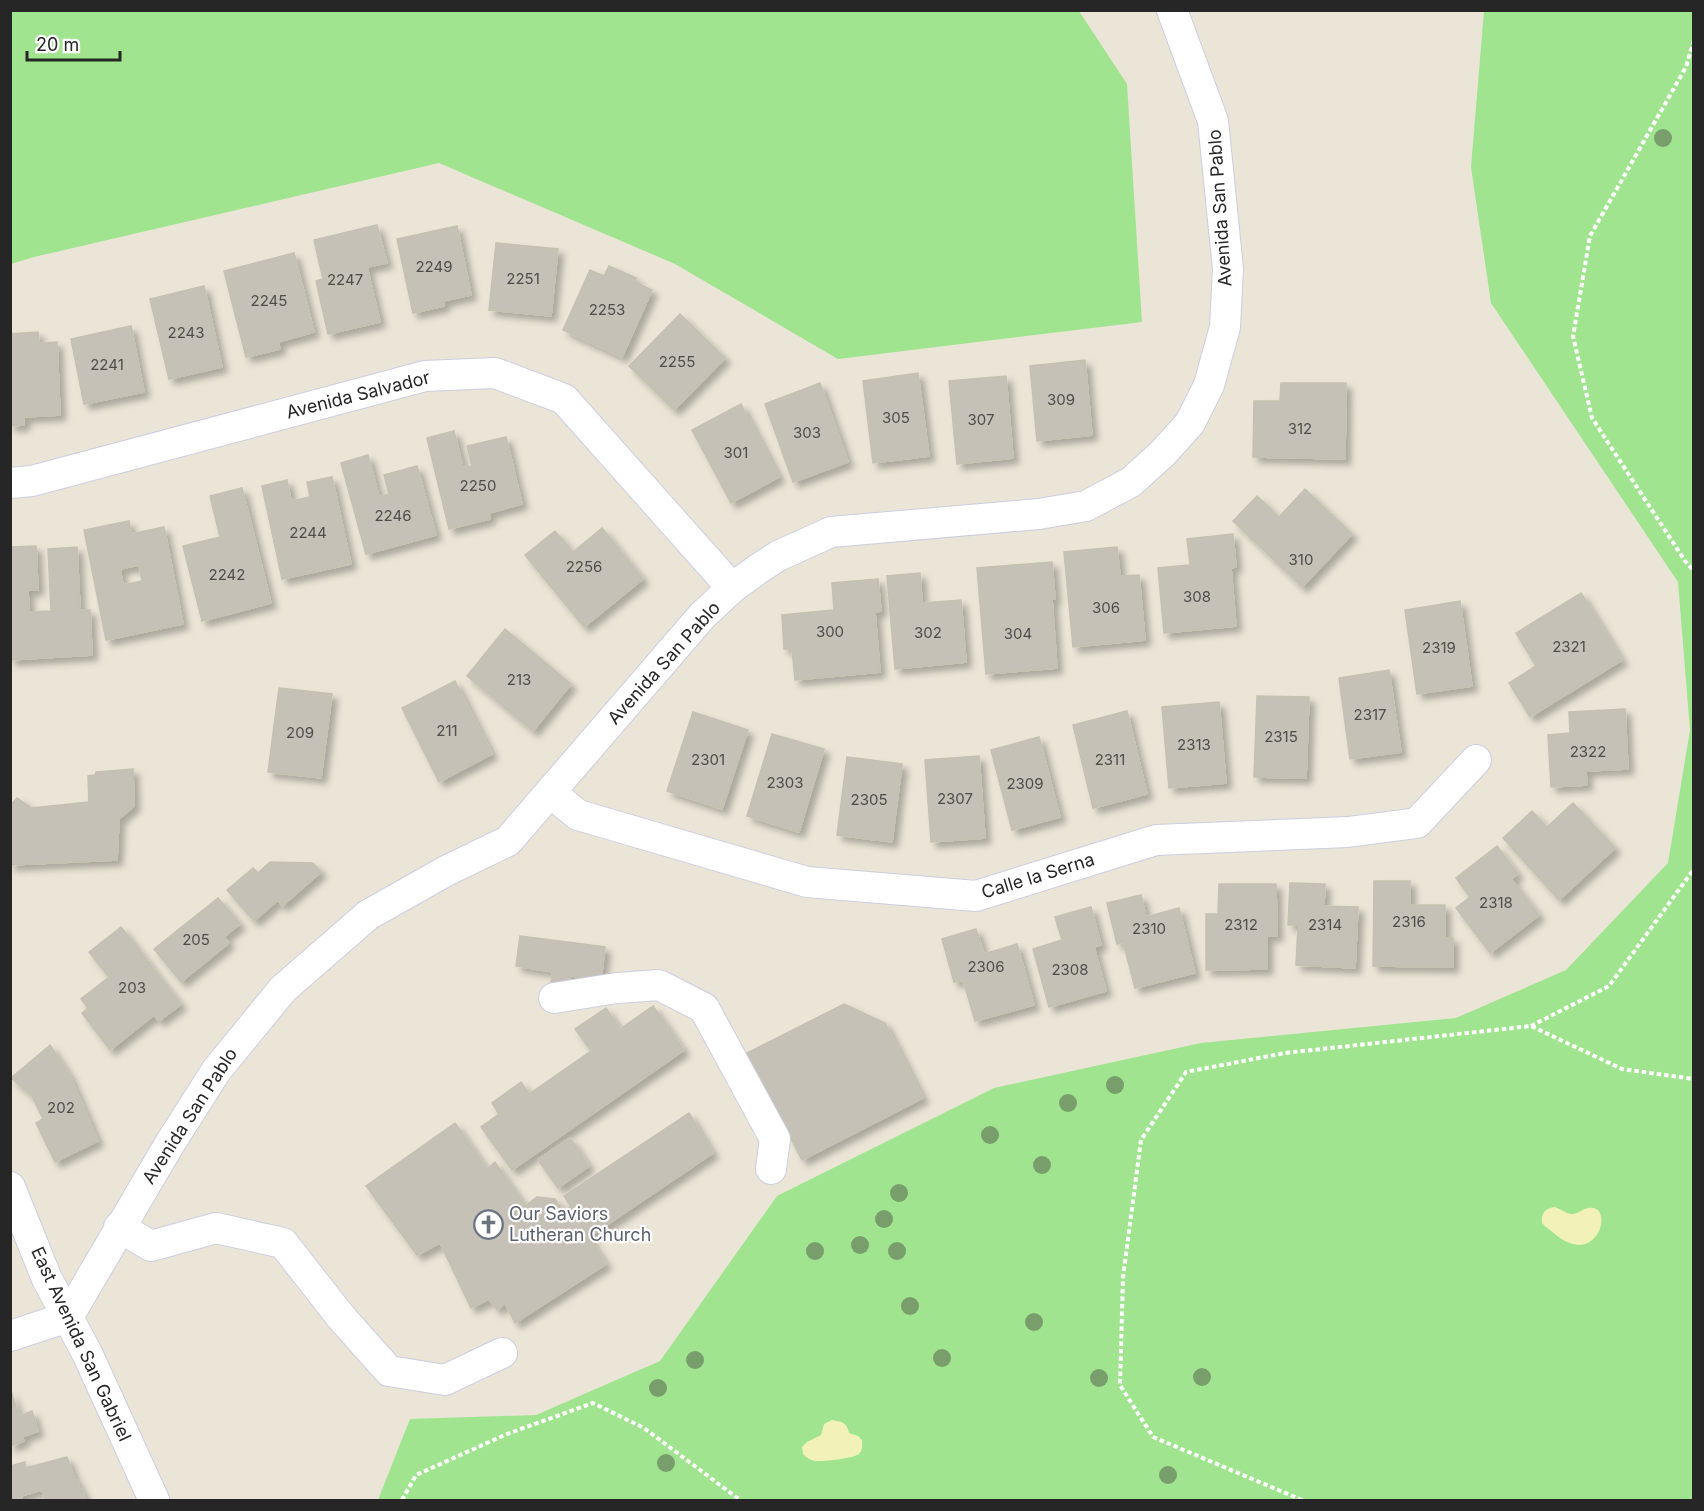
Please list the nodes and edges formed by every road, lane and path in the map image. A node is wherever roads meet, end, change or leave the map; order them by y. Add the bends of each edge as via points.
1 (1172, 10) edge
2 (1694, 40) edge
3 (10, 483) edge
4 (1694, 571) edge
5 (732, 588) junction
6 (1476, 760) dead end
7 (551, 792) junction
8 (1694, 869) edge
9 (554, 998) dead end
10 (1530, 1026) junction
11 (1694, 1079) edge
12 (771, 1169) dead end
13 (10, 1187) edge
14 (119, 1227) junction
15 (68, 1317) junction
16 (10, 1336) edge
17 (502, 1353) dead end
18 (154, 1500) edge
19 (402, 1500) edge
20 (740, 1500) edge
21 (1302, 1500) edge

1 - 5 street, Avenida San Pablo via 1213,121 1228,268 1225,327 1209,385 1190,423 1131,482 1086,506 1040,514 831,532 778,556
2 - 4 path via 1686,68 1590,236 1573,336 1592,418
3 - 5 street, Avenida Salvador via 32,481 424,376 495,373 564,399
5 - 7 street, Avenida San Pablo via 702,616
6 - 7 street, Calle la Serna via 1417,823 1348,832 1156,840 976,896 807,882 578,815
7 - 14 street, Avenida San Pablo via 508,841 368,915 283,989 216,1071
8 - 10 path via 1609,986
9 - 12 street via 659,985 704,1008 775,1139
10 - 11 path via 1622,1069
10 - 21 path via 1285,1053 1186,1072 1141,1140 1123,1277 1120,1385 1153,1437
13 - 15 street, East Avenida San Gabriel via 47,1279
14 - 15 street, Avenida San Pablo
14 - 17 street via 151,1246 216,1228 283,1243 389,1371 445,1380
15 - 16 street
15 - 18 street, East Avenida San Gabriel
19 - 20 path via 416,1475 507,1434 593,1403 644,1428

